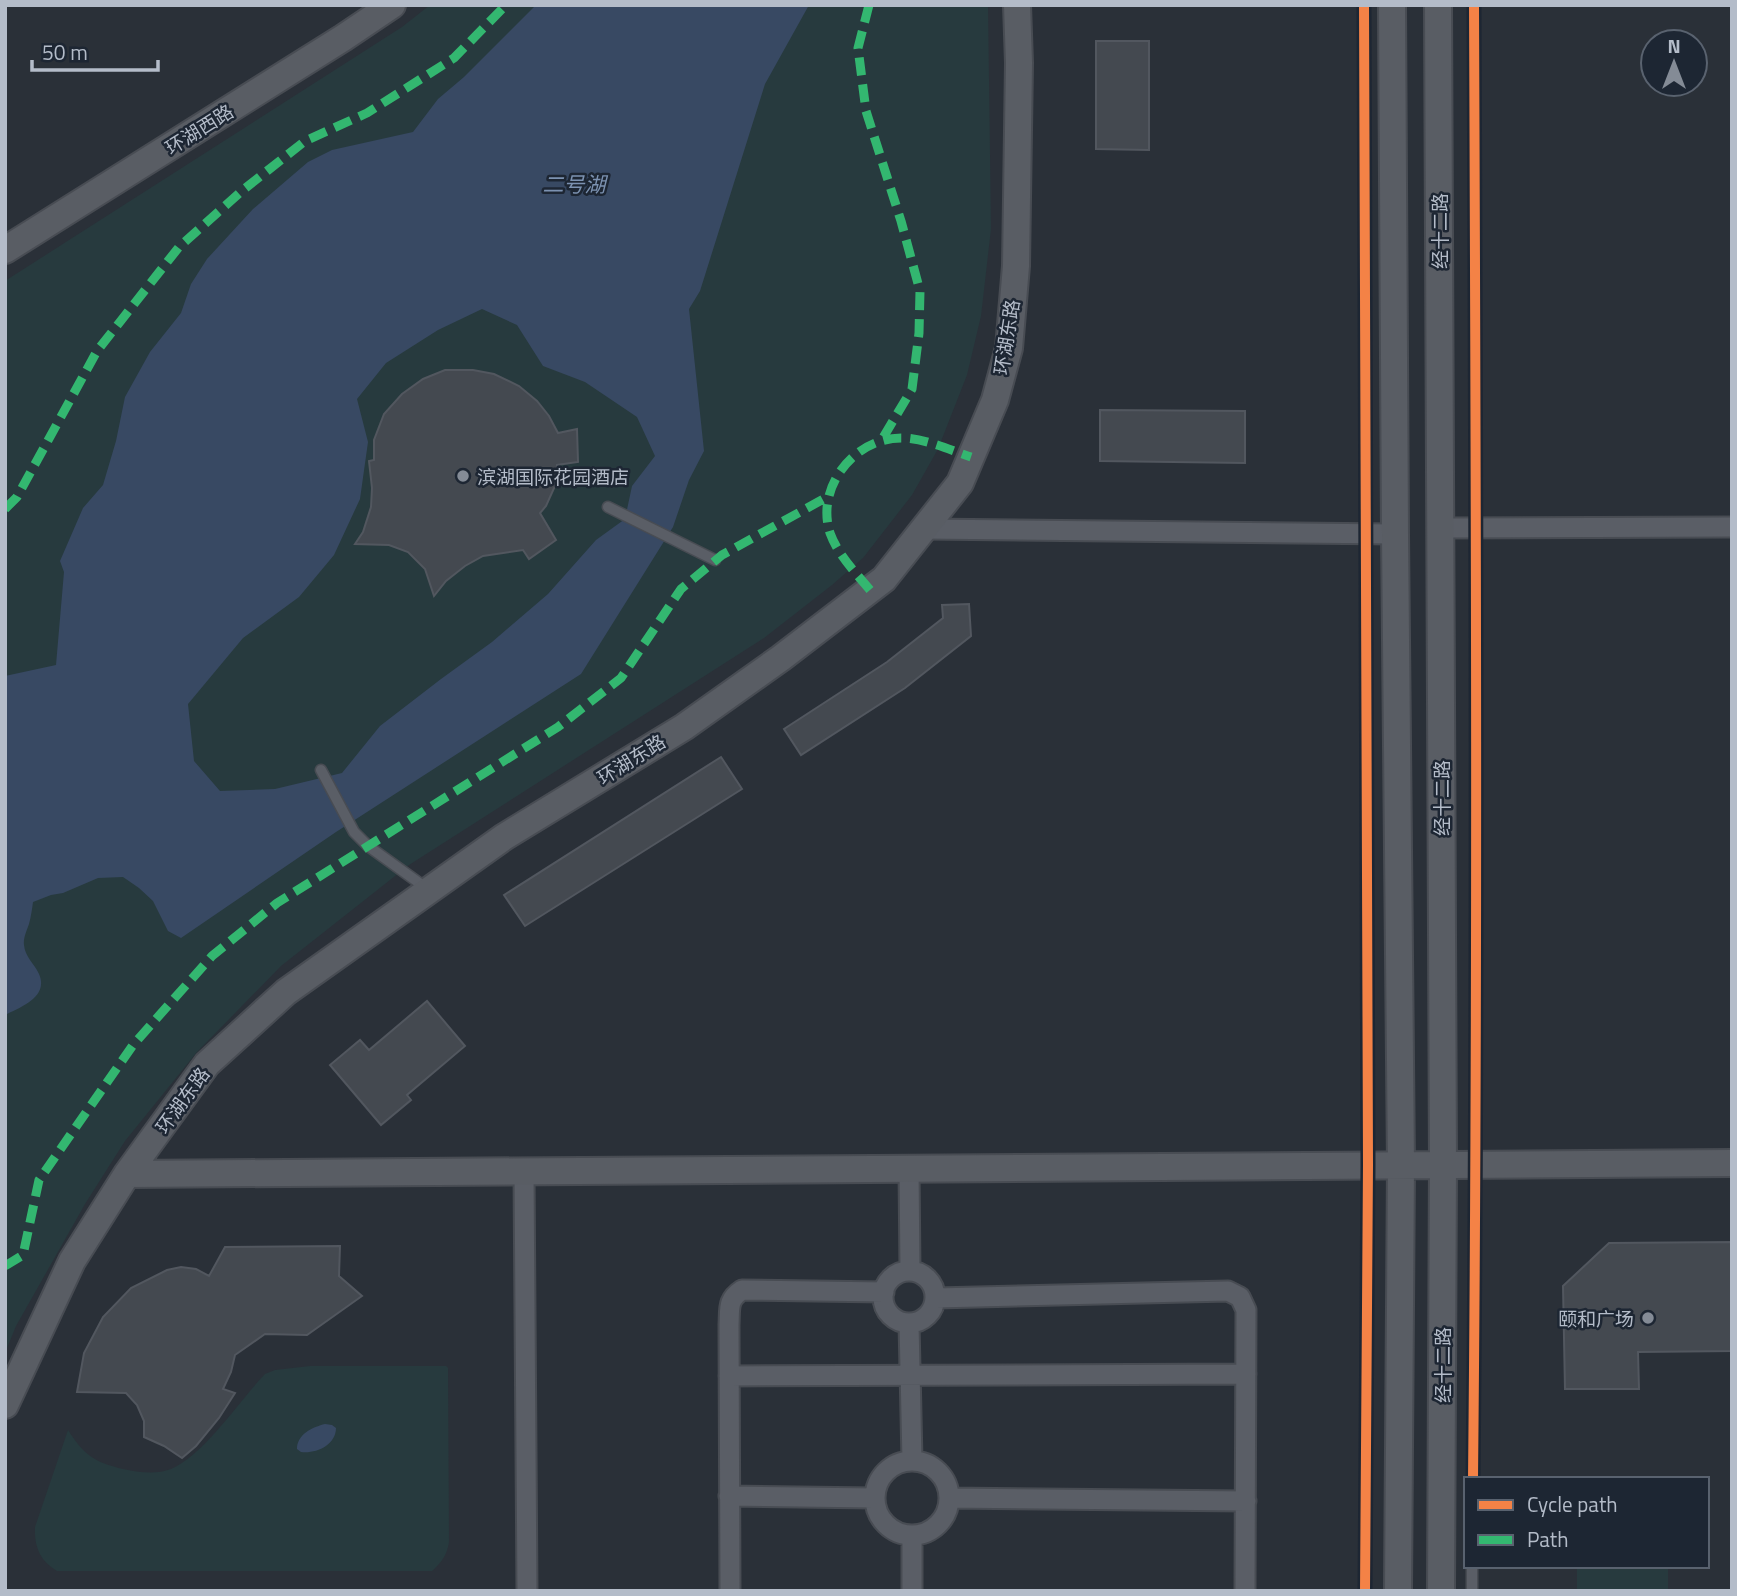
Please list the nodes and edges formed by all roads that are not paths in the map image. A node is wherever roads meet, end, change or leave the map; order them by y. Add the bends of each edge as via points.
1 (391, 5) edge
2 (1017, 5) edge
3 (1364, 5) edge
4 (1392, 5) edge
5 (1438, 5) edge
6 (1474, 5) edge
7 (5, 250) edge
8 (608, 507) dead end
9 (1732, 527) edge
10 (1440, 528) junction
11 (1476, 528) junction
12 (925, 529) junction
13 (1366, 534) junction
14 (1395, 534) junction
15 (715, 560) dead end
16 (321, 770) dead end
17 (429, 890) junction
18 (1732, 1163) edge
19 (1401, 1165) junction
20 (1443, 1165) junction
21 (1368, 1166) junction
22 (1476, 1166) junction
23 (909, 1169) junction
24 (524, 1172) junction
25 (127, 1174) junction
26 (910, 1271) junction
27 (884, 1292) junction
28 (936, 1298) junction
29 (909, 1323) junction
30 (910, 1374) junction
31 (1246, 1374) junction
32 (729, 1376) junction
33 (5, 1405) edge
34 (912, 1461) junction
35 (1473, 1477) edge
36 (729, 1496) junction
37 (874, 1497) junction
38 (948, 1497) junction
39 (1246, 1502) junction
40 (912, 1535) junction
41 (1472, 1568) edge
42 (527, 1591) edge
43 (730, 1591) edge
44 (912, 1591) edge
45 (1245, 1591) edge
46 (1365, 1591) edge
47 (1398, 1591) edge
48 (1441, 1591) edge
49 (1472, 1591) edge

1 - 7 street, 环湖西路
2 - 12 street, 环湖东路 via 1016,266 1009,348 995,400 960,483
3 - 13 lane
4 - 14 street
5 - 10 street, 经十二路
6 - 11 lane
8 - 15 lane
9 - 11 street
10 - 11 street
10 - 20 street, 经十二路
11 - 22 lane
12 - 13 street
12 - 17 street, 环湖东路 via 884,579 780,658 684,727 504,837
13 - 14 street
13 - 21 lane
14 - 19 street
16 - 17 lane via 354,832
17 - 25 street, 环湖东路 via 286,992 207,1064
18 - 22 street
19 - 20 street
19 - 21 street
19 - 47 street
20 - 22 street
20 - 48 street, 经十二路
21 - 23 street
21 - 46 lane
22 - 35 lane
23 - 24 street
23 - 26 street
24 - 25 street
24 - 42 street
25 - 33 street, 环湖东路 via 72,1261
26 - 27 street via 894,1276
26 - 28 street via 931,1282
27 - 29 street via 888,1312
27 - 32 street via 742,1290 730,1301
28 - 29 street via 925,1319
28 - 31 street via 1228,1291 1240,1297 1246,1310
29 - 30 street
30 - 31 street
30 - 32 street
30 - 34 street
31 - 39 street
32 - 36 street
34 - 37 street via 885,1472
34 - 38 street via 938,1472
36 - 37 street
36 - 43 street
37 - 40 street via 885,1524
38 - 39 street
38 - 40 street via 938,1524
39 - 45 street
40 - 44 street
41 - 49 lane

